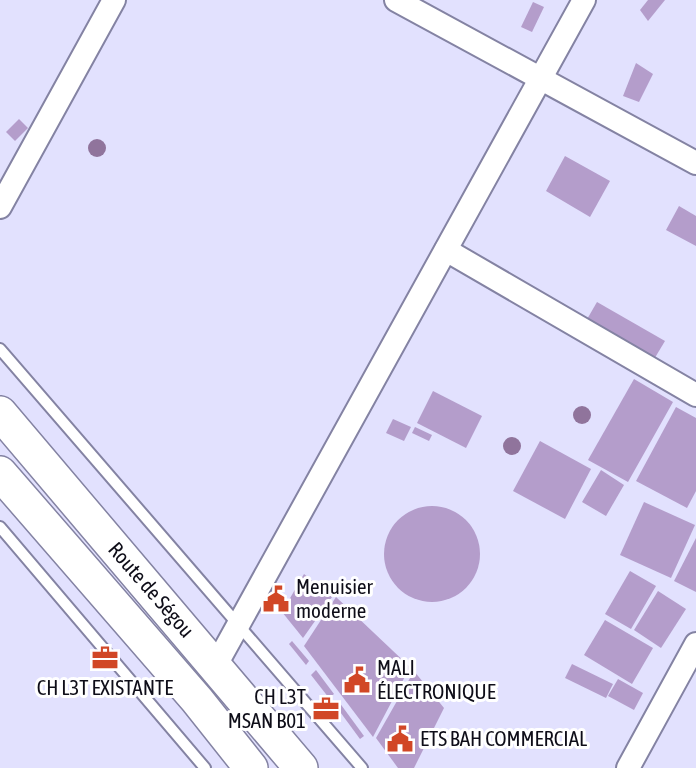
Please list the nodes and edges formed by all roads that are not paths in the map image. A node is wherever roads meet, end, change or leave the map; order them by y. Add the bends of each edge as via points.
1 (114, 0) edge
2 (396, 0) edge
3 (584, 0) edge
4 (541, 78) junction
5 (696, 163) edge
6 (0, 207) edge
7 (446, 250) junction
8 (0, 350) edge
9 (696, 395) edge
10 (0, 413) edge
11 (0, 472) edge
12 (0, 526) edge
13 (239, 624) junction
14 (696, 644) edge
15 (216, 665) junction
16 (205, 768) edge
17 (251, 768) edge
18 (301, 768) edge
19 (362, 768) edge
20 (628, 768) edge

1 - 6 street
2 - 4 street
3 - 4 street
4 - 5 street
4 - 7 street
7 - 9 street
7 - 13 street
8 - 13 lane
10 - 15 highway, Route de Ségou
11 - 17 highway, Route de Ségou
12 - 16 lane
13 - 15 street
13 - 19 lane
14 - 20 street
15 - 18 highway, Route de Ségou

